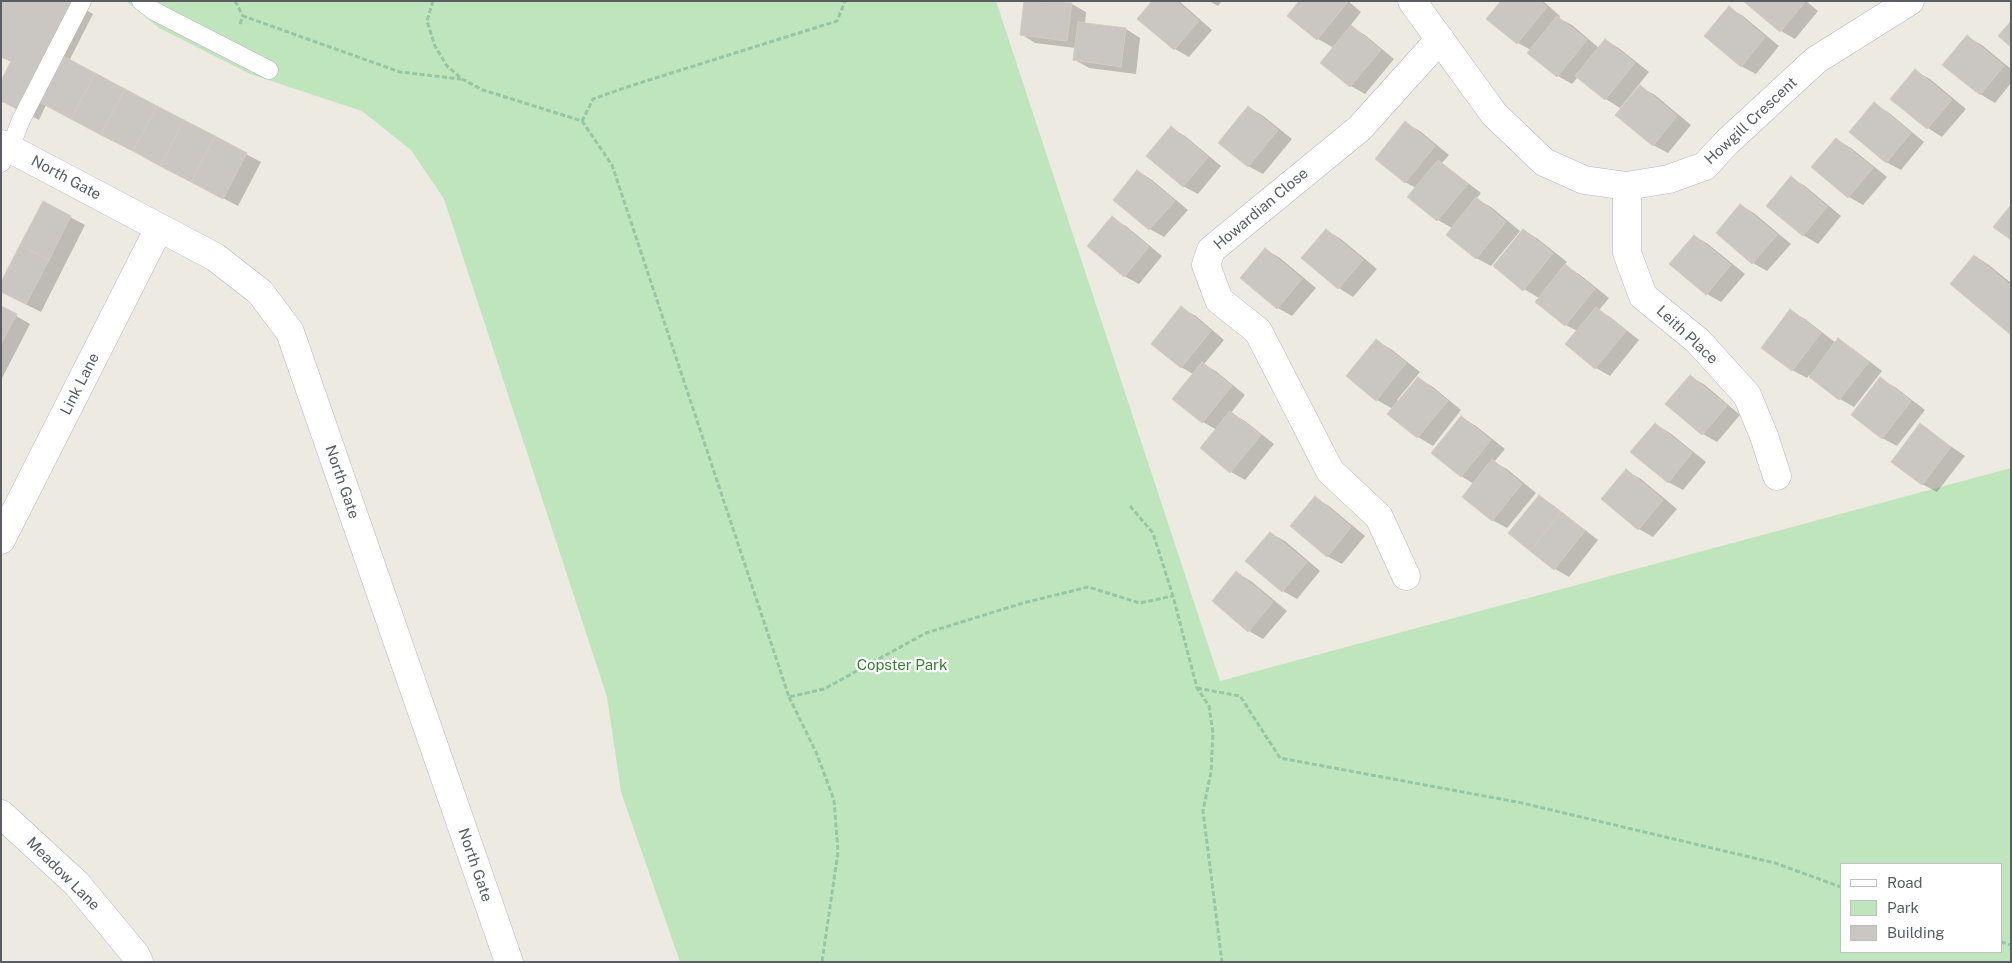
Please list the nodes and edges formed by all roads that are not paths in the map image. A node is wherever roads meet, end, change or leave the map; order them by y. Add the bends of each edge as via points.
1 (82, 1) edge
2 (141, 1) edge
3 (1412, 1) edge
4 (1900, 4) edge
5 (1440, 40) junction
6 (269, 70) dead end
7 (4, 152) edge
8 (1627, 186) junction
9 (159, 228) junction
10 (1777, 476) dead end
11 (1, 540) edge
12 (1406, 576) dead end
13 (1, 814) edge
14 (139, 962) edge
15 (509, 962) edge

1 - 7 lane
2 - 6 lane
3 - 5 street, Howgill Crescent
4 - 8 street, Howgill Crescent via 1816,60 1705,166 1669,179
5 - 8 street, Howgill Crescent via 1494,114 1544,162 1584,180
5 - 12 street, Howardian Close via 1360,128 1211,250 1206,265 1219,300 1258,331 1330,471 1379,517
7 - 9 street, North Gate
8 - 10 street, Leith Place via 1627,253 1643,296 1698,341 1747,395
9 - 11 street, Link Lane
9 - 15 street, North Gate via 215,257 260,292 290,332
13 - 14 street, Meadow Lane via 77,884

